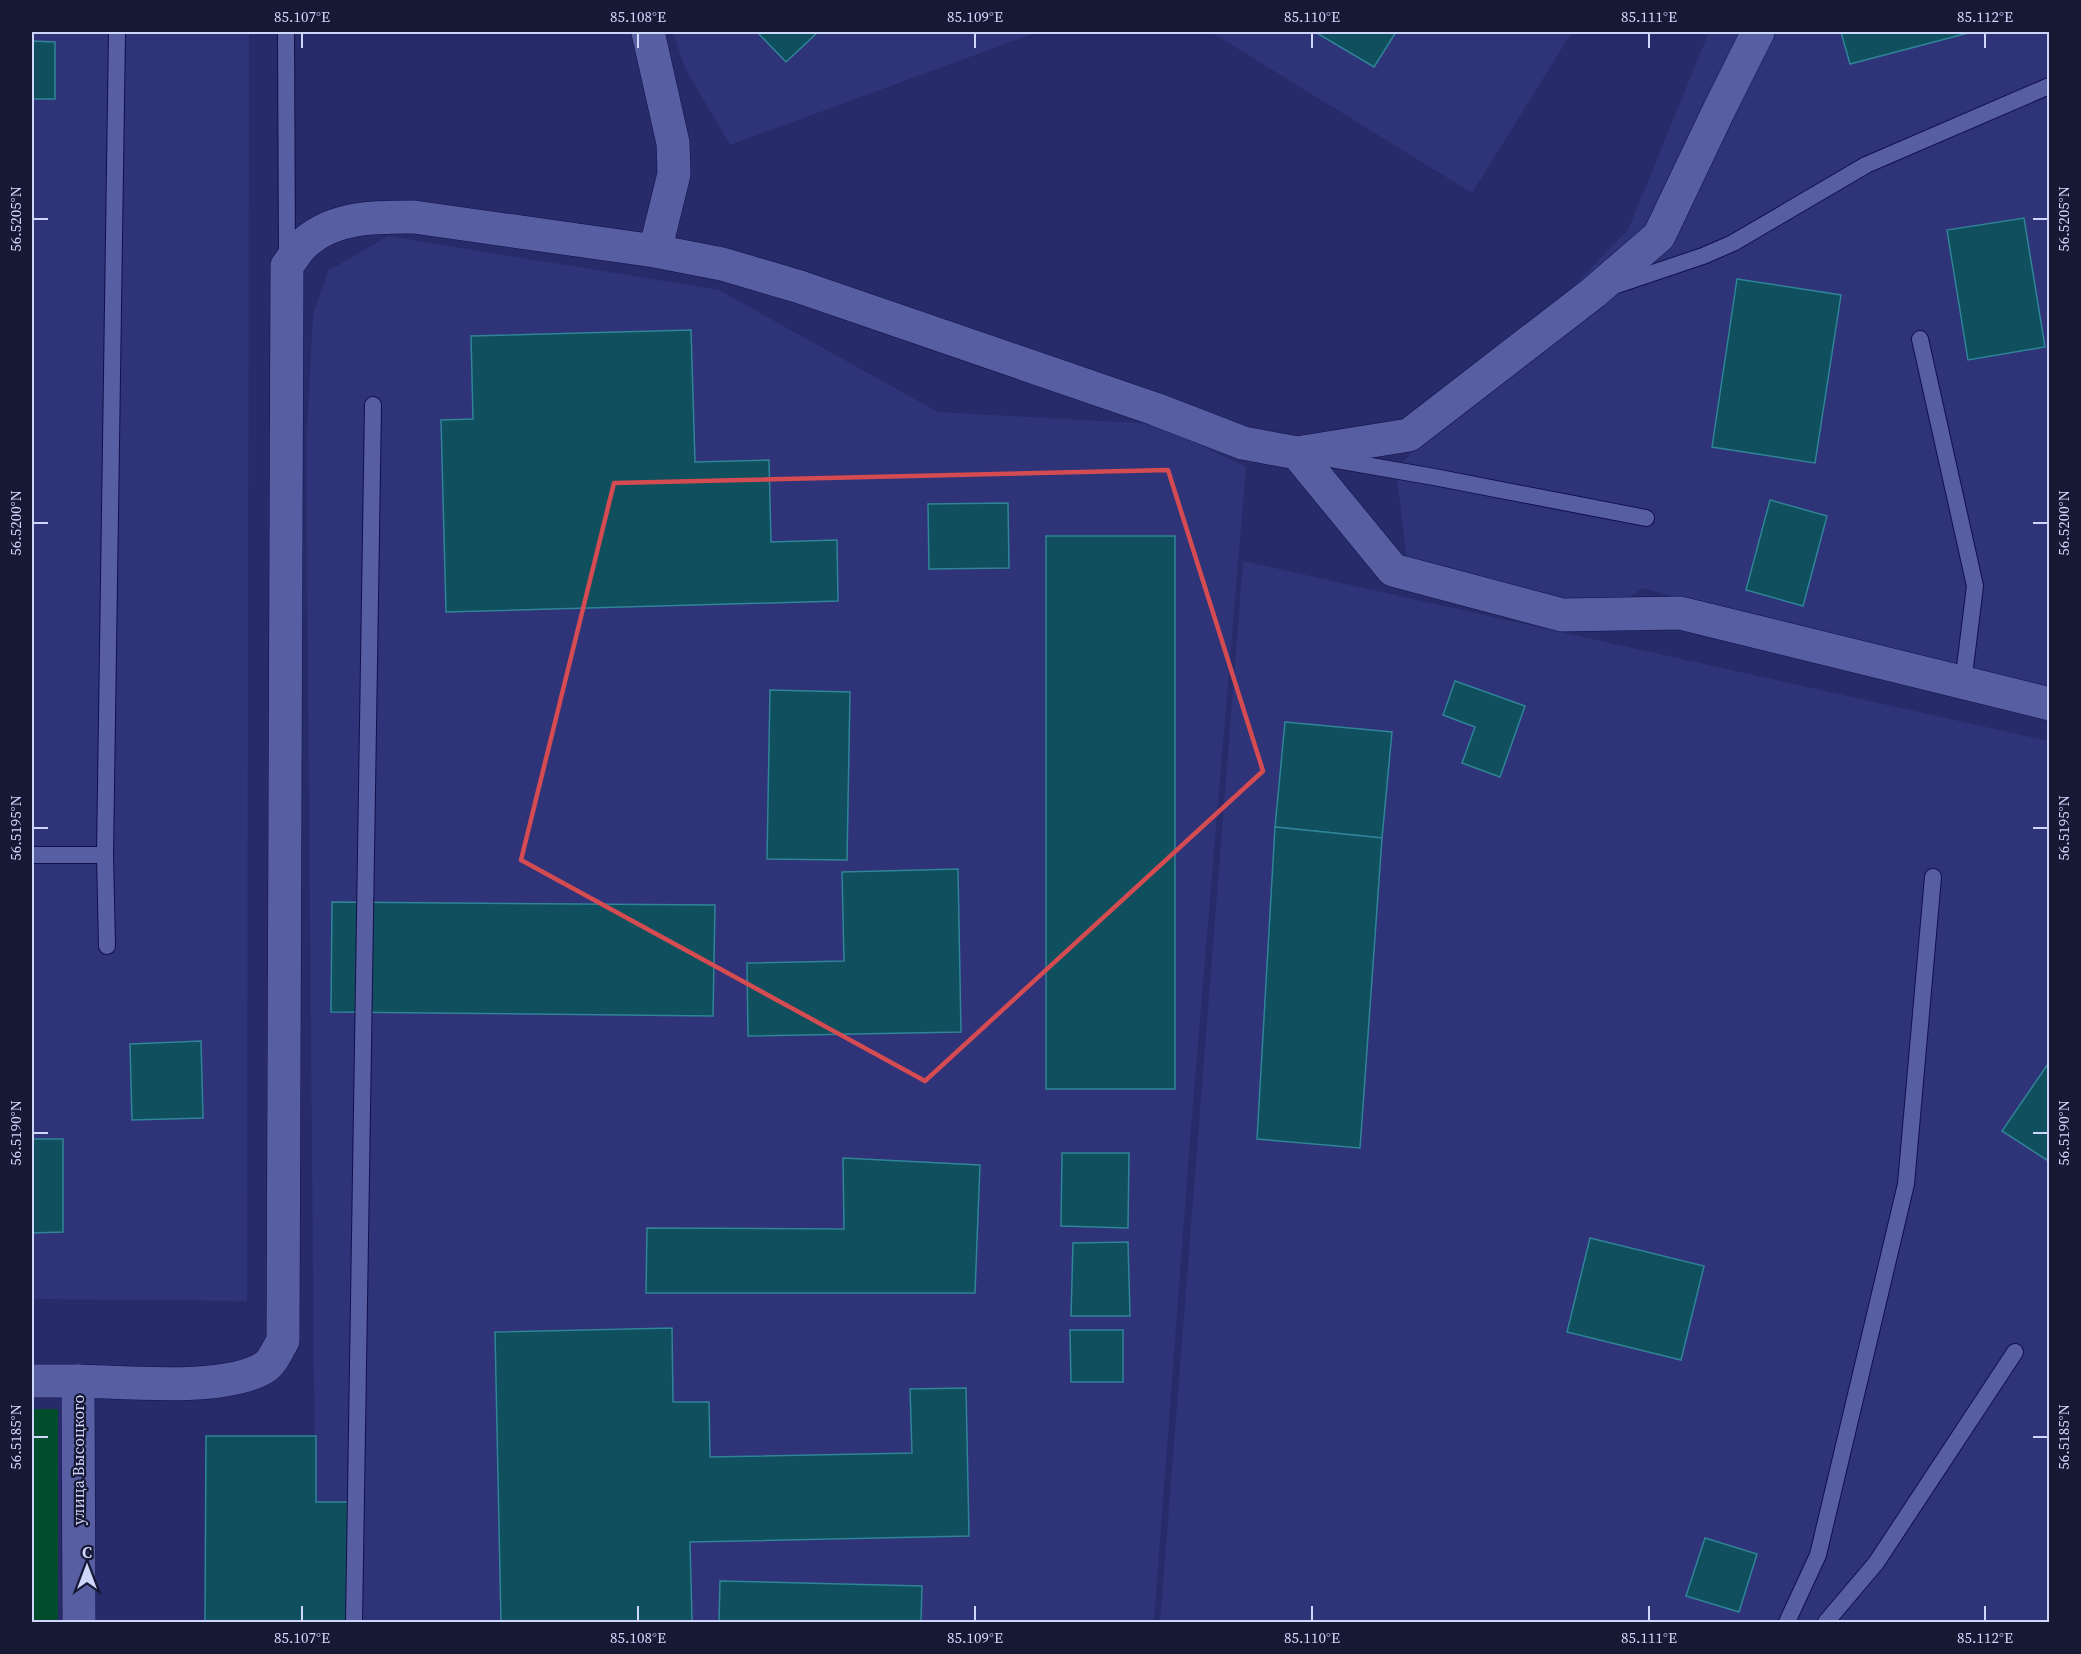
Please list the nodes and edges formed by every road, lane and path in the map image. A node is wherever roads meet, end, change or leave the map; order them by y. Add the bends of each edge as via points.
1 (117, 32) edge
2 (286, 32) edge
3 (648, 32) edge
4 (1758, 32) edge
5 (2049, 86) edge
6 (655, 250) junction
7 (287, 266) junction
8 (1593, 293) junction
9 (1920, 339) dead end
10 (374, 405) dead end
11 (1297, 453) junction
12 (1646, 518) dead end
13 (1963, 683) junction
14 (2049, 704) edge
15 (32, 855) edge
16 (105, 855) junction
17 (1933, 877) dead end
18 (107, 946) dead end
19 (2015, 1352) dead end
20 (32, 1381) edge
21 (78, 1381) junction
22 (79, 1623) edge
23 (354, 1623) edge
24 (1787, 1623) edge
25 (1826, 1623) edge

1 - 16 lane
2 - 7 lane
3 - 6 street via 674,143 674,174
4 - 8 street via 1659,236
5 - 8 lane via 1866,165 1733,243
6 - 7 street via 414,217 374,216 321,230 305,242
6 - 11 street via 800,286 1243,443
7 - 21 street via 283,1341 267,1366 236,1379 199,1383
8 - 11 street via 1409,435
9 - 13 lane via 1975,586
10 - 23 lane
11 - 12 lane
11 - 13 street via 1393,570 1562,615 1680,613
13 - 14 street
15 - 16 lane
16 - 18 lane
17 - 24 lane via 1906,1184 1818,1555
19 - 25 lane via 1876,1563
20 - 21 street, улица Высоцкого
21 - 22 street, улица Высоцкого

